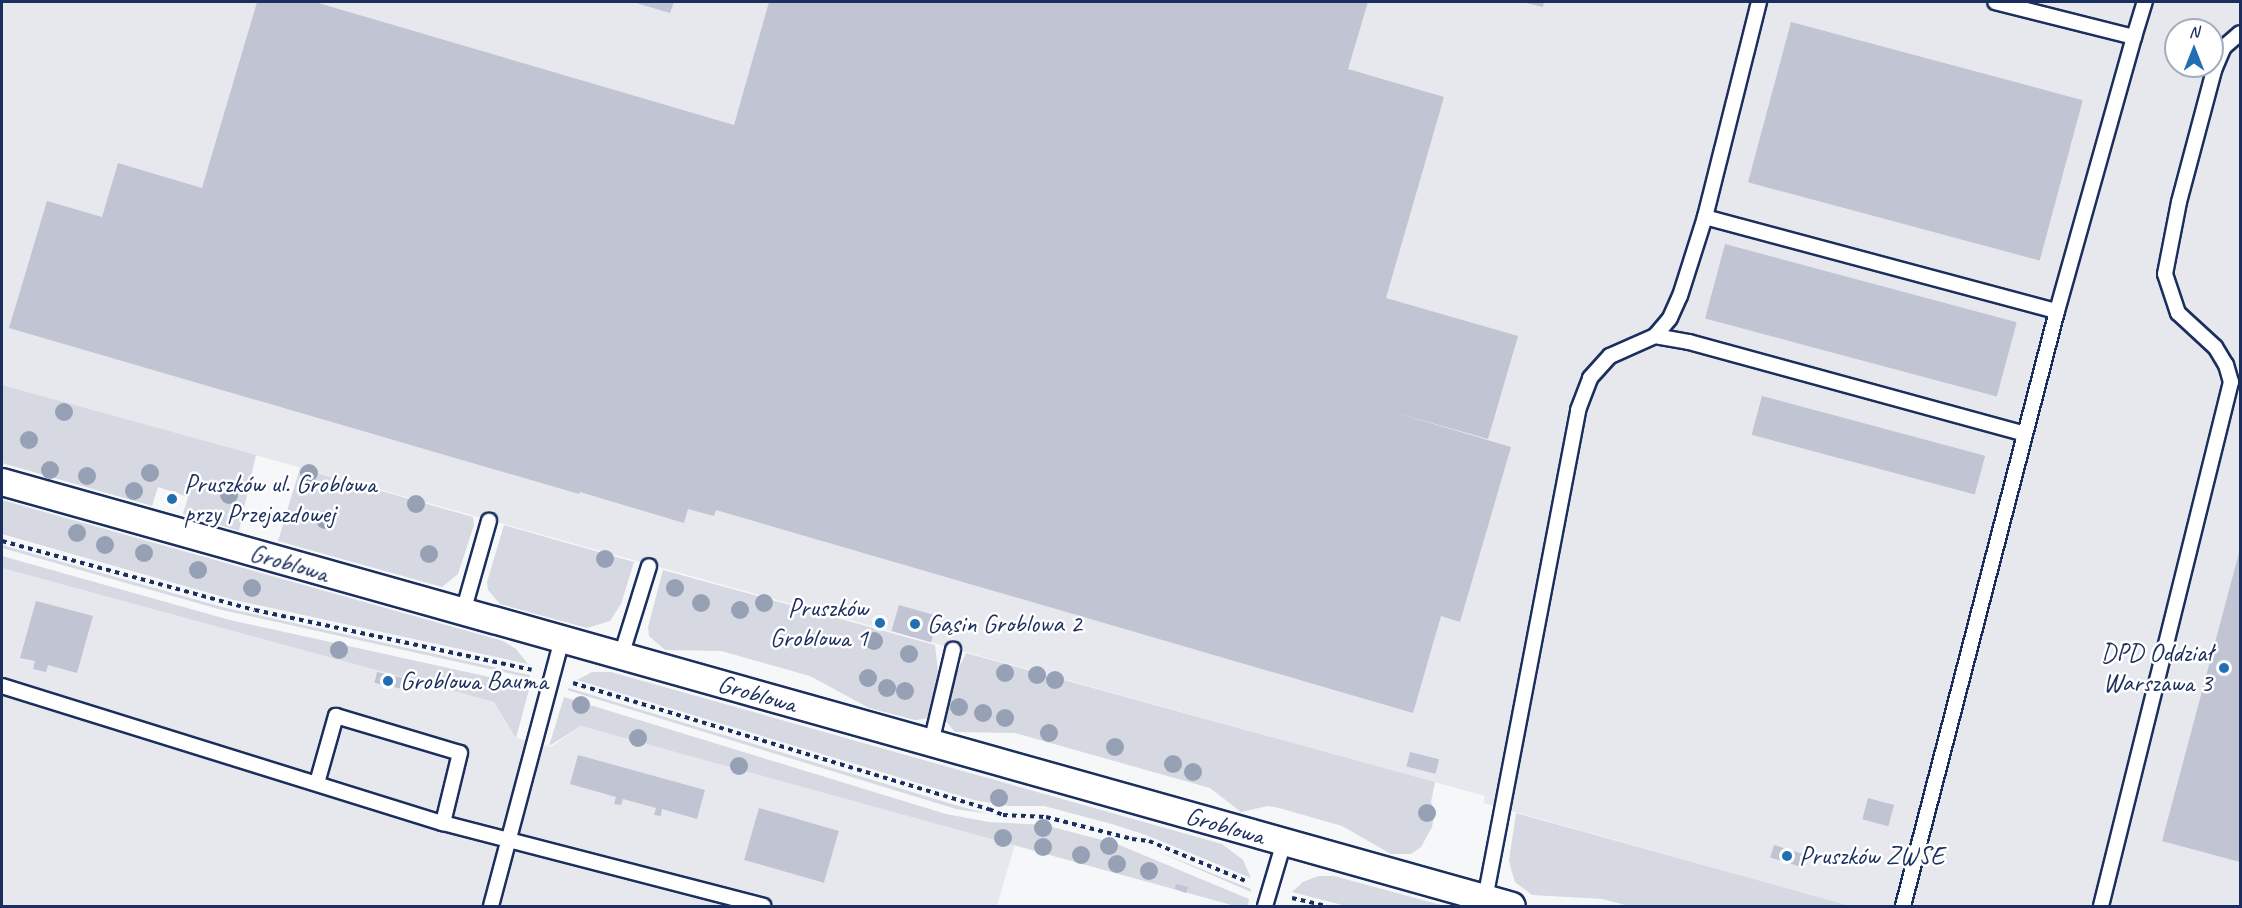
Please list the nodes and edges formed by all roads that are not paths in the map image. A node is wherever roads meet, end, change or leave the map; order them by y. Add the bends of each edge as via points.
1 (1759, 2) edge
2 (1995, 2) edge
3 (2145, 2) edge
4 (2241, 33) edge
5 (2134, 37) junction
6 (1705, 217) junction
7 (2057, 311) junction
8 (1655, 336) junction
9 (2025, 434) junction
10 (2, 482) edge
11 (489, 521) dead end
12 (649, 566) dead end
13 (463, 612) junction
14 (562, 639) junction
15 (954, 650) dead end
16 (621, 656) junction
17 (2, 686) edge
18 (931, 743) junction
19 (317, 783) junction
20 (443, 823) junction
21 (508, 841) junction
22 (1284, 842) junction
23 (1485, 899) junction
24 (491, 906) edge
25 (763, 906) edge
26 (1265, 906) edge
27 (1512, 906) edge
28 (1903, 906) edge
29 (2101, 906) edge

1 - 6 lane
2 - 5 lane
3 - 5 lane
4 - 29 lane via 2224,47 2214,70 2179,202 2165,274 2178,313 2215,347 2226,365 2230,382
5 - 7 lane
6 - 7 lane
6 - 8 lane via 1680,296 1670,318
7 - 9 lane
8 - 9 lane
8 - 23 lane via 1610,356 1590,378 1578,410
9 - 28 lane
10 - 13 street, Groblowa
11 - 13 lane
12 - 16 lane
13 - 14 street, Groblowa
14 - 16 street, Groblowa
14 - 21 lane
15 - 18 lane
16 - 18 street, Groblowa
17 - 19 lane
18 - 22 street, Groblowa
19 - 20 lane
19 - 20 lane via 336,716 460,753
20 - 21 lane
21 - 24 lane
21 - 25 lane
22 - 23 street, Groblowa
22 - 26 lane
23 - 27 street, Groblowa

